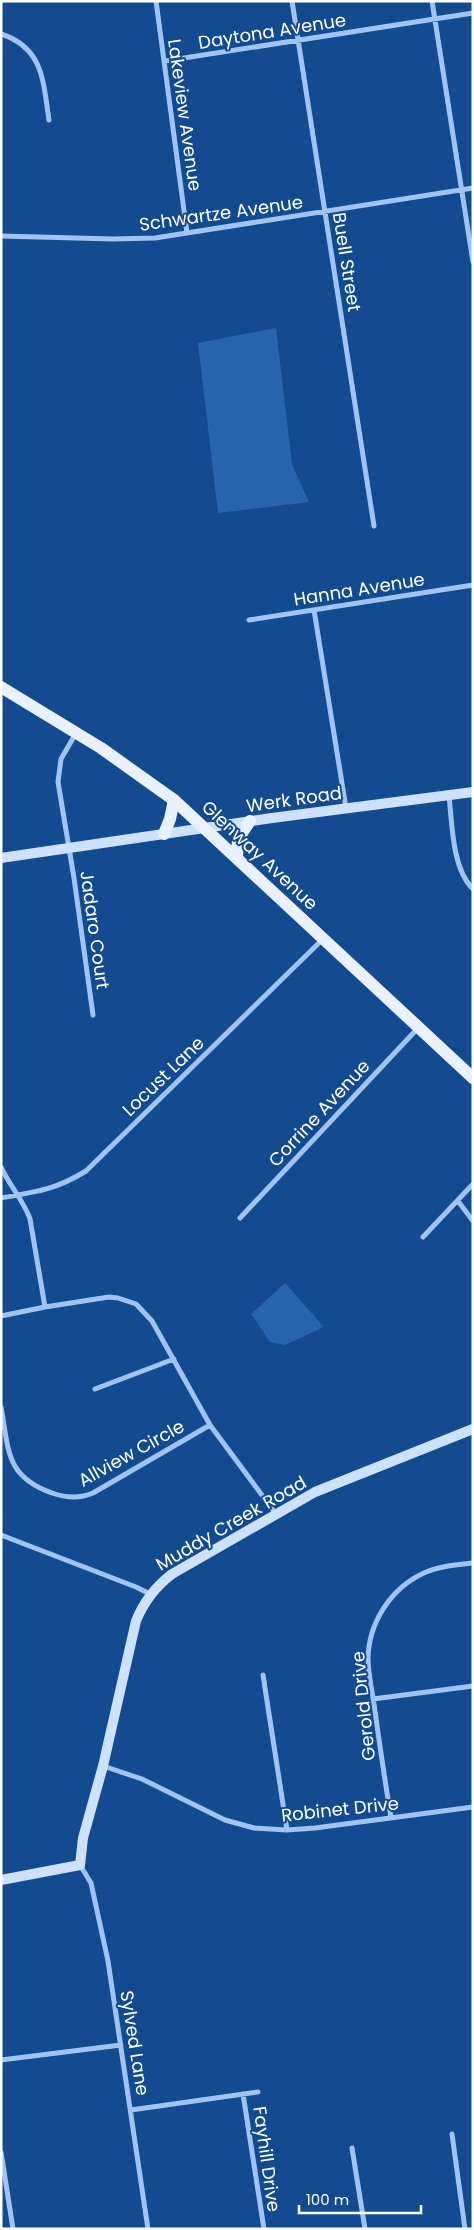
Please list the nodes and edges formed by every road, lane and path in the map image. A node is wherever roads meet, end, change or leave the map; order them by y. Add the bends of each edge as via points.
1 (156, 1) edge
2 (292, 1) edge
3 (432, 1) edge
4 (473, 13) edge
5 (435, 19) junction
6 (1, 34) edge
7 (299, 41) junction
8 (165, 61) junction
9 (49, 120) dead end
10 (473, 188) edge
11 (462, 190) junction
12 (325, 211) junction
13 (187, 233) junction
14 (1, 236) edge
15 (473, 262) edge
16 (374, 526) dead end
17 (473, 585) edge
18 (314, 610) junction
19 (249, 620) dead end
20 (1, 687) edge
21 (76, 732) junction
22 (473, 792) edge
23 (449, 795) junction
24 (174, 800) junction
25 (346, 808) junction
26 (250, 821) junction
27 (205, 828) junction
28 (164, 834) junction
29 (69, 849) junction
30 (237, 857) junction
31 (1, 858) edge
32 (473, 889) edge
33 (324, 938) junction
34 (93, 1015) dead end
35 (418, 1028) junction
36 (473, 1078) edge
37 (1, 1167) edge
38 (473, 1184) edge
39 (16, 1195) junction
40 (1, 1198) edge
41 (458, 1201) junction
42 (240, 1218) dead end
43 (473, 1221) edge
44 (423, 1237) dead end
45 (45, 1307) junction
46 (1, 1316) edge
47 (174, 1360) junction
48 (95, 1389) dead end
49 (1, 1407) edge
50 (210, 1425) junction
51 (473, 1429) edge
52 (277, 1514) junction
53 (1, 1535) edge
54 (473, 1562) edge
55 (150, 1594) junction
56 (264, 1675) dead end
57 (473, 1686) edge
58 (373, 1699) junction
59 (103, 1766) junction
60 (473, 1807) edge
61 (391, 1817) junction
62 (288, 1830) junction
63 (80, 1865) junction
64 (1, 1880) edge
65 (121, 2044) junction
66 (1, 2060) edge
67 (258, 2092) dead end
68 (243, 2094) junction
69 (131, 2110) junction
70 (452, 2134) dead end
71 (352, 2148) dead end
72 (1, 2152) edge
73 (13, 2229) edge
74 (148, 2229) edge
75 (264, 2229) edge
76 (364, 2229) edge
77 (466, 2229) edge

1 - 8 street, Lakeview Avenue
2 - 7 street, Buell Street
3 - 5 street
4 - 5 street, Daytona Avenue
5 - 7 street, Daytona Avenue
5 - 11 street
6 - 9 street via 26,47 39,66
7 - 8 street, Daytona Avenue
7 - 12 street, Buell Street
8 - 13 street, Lakeview Avenue
10 - 11 street, Schwartze Avenue
11 - 12 street, Schwartze Avenue
11 - 15 street
12 - 13 street, Schwartze Avenue
12 - 16 street, Buell Street
13 - 14 street, Schwartze Avenue via 132,240
17 - 18 street, Hanna Avenue
18 - 19 street, Hanna Avenue
18 - 25 street
20 - 21 main road, Glenway Avenue
21 - 24 main road, Glenway Avenue via 147,778
21 - 29 street, Jadaro Court via 61,759 58,775
22 - 23 street, Werk Road
23 - 25 street, Werk Road
23 - 32 street via 459,864
24 - 27 main road, Glenway Avenue
24 - 28 main road
25 - 26 street, Werk Road
26 - 27 street, Werk Road
26 - 30 main road via 238,839
27 - 28 street, Werk Road
27 - 30 main road, Glenway Avenue
28 - 29 street, Werk Road
29 - 31 street, Werk Road
29 - 34 street, Jadaro Court
30 - 33 main road, Glenway Avenue
33 - 35 main road, Glenway Avenue
33 - 39 street, Locust Lane via 86,1171 56,1187
35 - 36 main road, Glenway Avenue
35 - 42 street, Corrine Avenue
37 - 39 street
38 - 41 street
39 - 40 street, Locust Lane
39 - 45 street via 30,1219
41 - 43 street
41 - 44 street
45 - 46 street, Allview Circle
45 - 47 street, Allview Circle via 110,1298 129,1300 144,1310
47 - 48 street
47 - 50 street, Allview Circle
49 - 50 street, Allview Circle via 11,1458 20,1475 42,1489 68,1497 93,1493
50 - 52 street, Allview Circle
51 - 52 street, Muddy Creek Road via 315,1492
52 - 55 street, Muddy Creek Road via 172,1574
53 - 55 street
54 - 58 street, Gerold Drive via 424,1573 401,1587 385,1606 369,1645
55 - 59 street, Muddy Creek Road via 136,1620
56 - 62 street
57 - 58 street
58 - 61 street, Gerold Drive
59 - 62 street, Robinet Drive via 142,1779 239,1825
59 - 63 street, Muddy Creek Road via 83,1838
60 - 61 street, Robinet Drive
61 - 62 street, Robinet Drive
63 - 64 street
63 - 65 street, Sylved Lane via 91,1883 99,1914
65 - 66 street
65 - 69 street, Sylved Lane
67 - 68 street
68 - 69 street
68 - 75 street, Fayhill Drive
69 - 74 street, Sylved Lane
70 - 77 street
71 - 76 street
72 - 73 street

